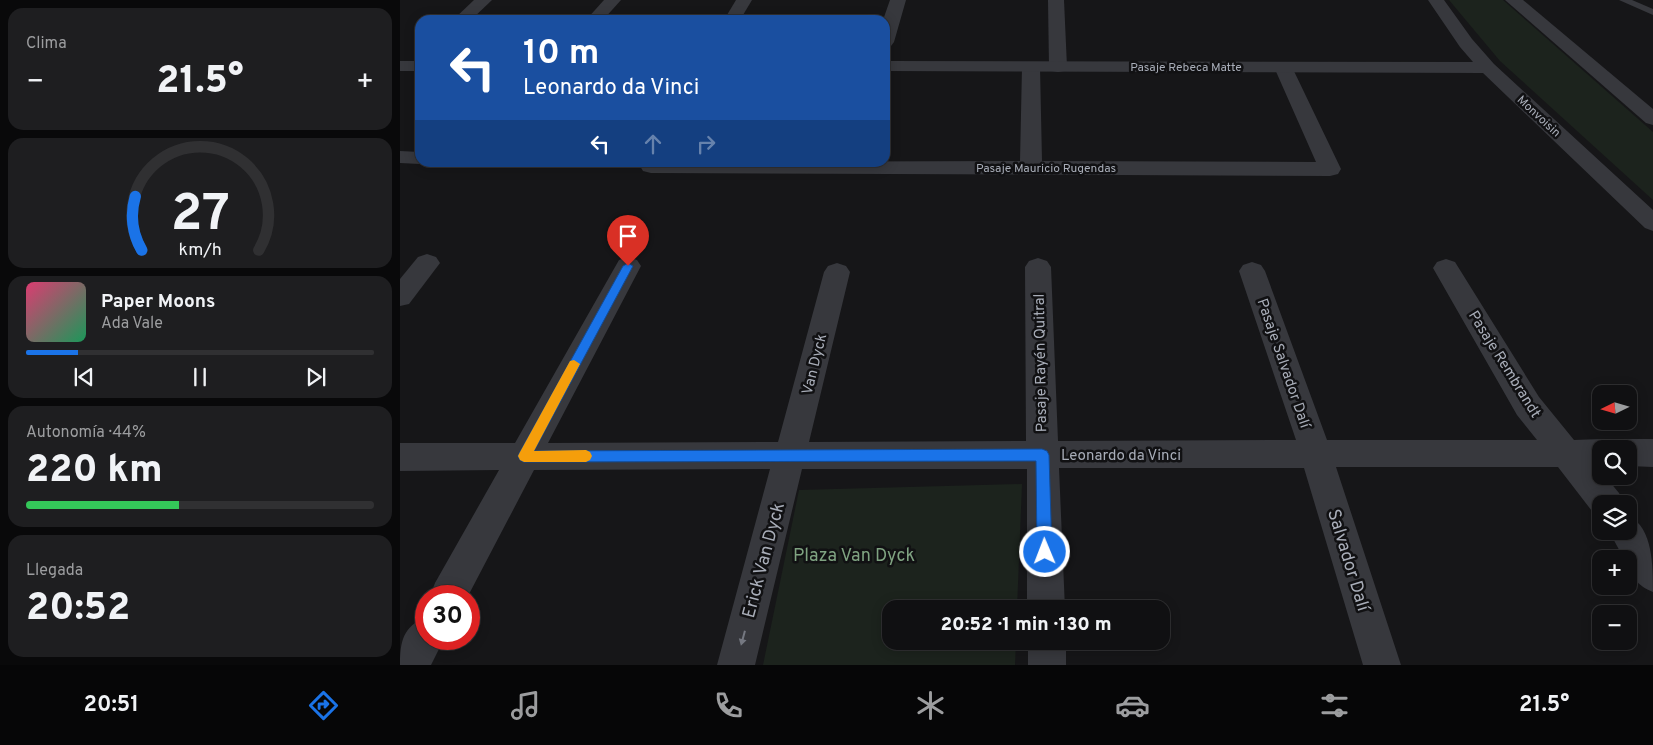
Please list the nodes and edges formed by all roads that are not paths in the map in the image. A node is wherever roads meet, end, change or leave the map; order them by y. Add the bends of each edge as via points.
1 (484, 0) edge
2 (612, 0) edge
3 (744, 0) edge
4 (898, 0) edge
5 (1056, 0) edge
6 (1436, 0) edge
7 (1513, 0) edge
8 (1624, 0) edge
9 (1653, 12) edge
10 (467, 15) edge
11 (598, 15) edge
12 (735, 15) edge
13 (890, 26) edge
14 (890, 66) edge
15 (1031, 67) junction
16 (1058, 67) junction
17 (1283, 67) junction
18 (1488, 68) junction
19 (1653, 119) edge
20 (400, 158) edge
21 (415, 158) edge
22 (890, 167) edge
23 (1031, 168) junction
24 (1653, 223) edge
25 (427, 264) dead end
26 (628, 266) dead end
27 (1038, 267) dead end
28 (1446, 268) dead end
29 (1252, 271) dead end
30 (837, 272) dead end
31 (400, 296) edge
32 (1568, 453) junction
33 (1592, 453) edge
34 (1637, 453) edge
35 (1653, 453) edge
36 (1316, 454) junction
37 (1042, 455) junction
38 (524, 456) junction
39 (790, 456) junction
40 (400, 457) edge
41 (1600, 495) edge
42 (1632, 540) edge
43 (1653, 575) edge
44 (454, 585) edge
45 (1046, 600) edge
46 (418, 650) edge
47 (1047, 650) edge
48 (410, 665) edge
49 (736, 665) edge
50 (1047, 665) edge
51 (1382, 665) edge

1 - 10 street
2 - 11 street
3 - 12 street
4 - 13 street
5 - 16 street
6 - 18 street, Monvoisin
7 - 19 street
8 - 9 lane
14 - 15 street, Pasaje Rebeca Matte
15 - 16 street, Pasaje Rebeca Matte
15 - 23 street
16 - 17 street, Pasaje Rebeca Matte
17 - 18 street, Pasaje Rebeca Matte
17 - 23 street, Pasaje Mauricio Rugendas via 1330,169
18 - 24 street, Monvoisin
20 - 21 street
22 - 23 street, Pasaje Mauricio Rugendas
25 - 31 street
26 - 38 street
27 - 37 street, Pasaje Rayén Quitral
28 - 32 street, Pasaje Rembrandt via 1528,406
29 - 36 street, Pasaje Salvador Dalí
30 - 39 street, Van Dyck
32 - 33 street, Leonardo da Vinci
32 - 36 street, Leonardo da Vinci
32 - 41 street, Pasaje Rembrandt
34 - 35 street
36 - 37 street, Leonardo da Vinci
36 - 51 street, Salvador Dalí
37 - 39 street, Leonardo da Vinci
37 - 45 street, Pasaje Rayén Quitral
38 - 39 street, Leonardo da Vinci
38 - 40 street, Leonardo da Vinci
38 - 44 street
39 -> 49 street, Erick Van Dyck
42 - 43 street
46 - 48 street
47 - 50 street

